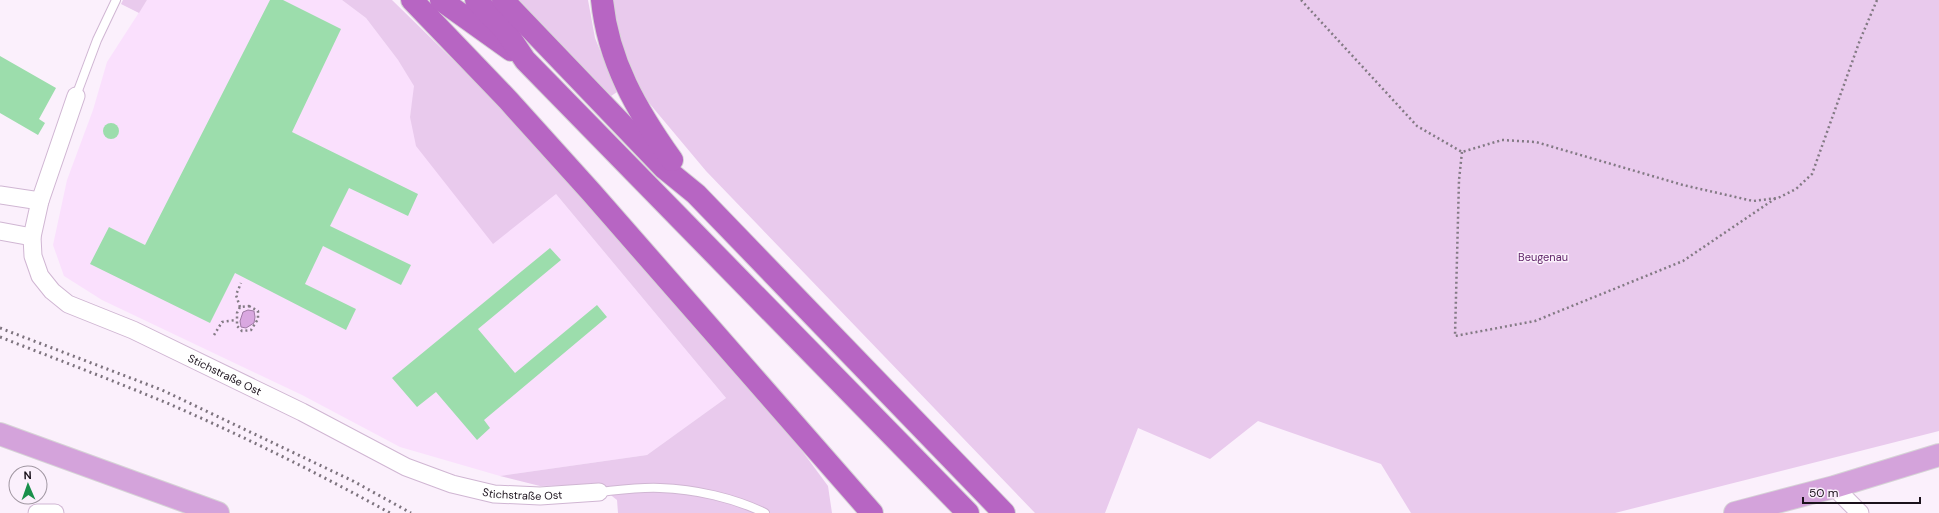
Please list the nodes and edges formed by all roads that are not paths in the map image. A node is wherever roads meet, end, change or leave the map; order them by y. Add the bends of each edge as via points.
1 (116, 0) edge
2 (412, 0) edge
3 (441, 0) edge
4 (476, 0) edge
5 (503, 0) edge
6 (602, 0) edge
7 (525, 60) junction
8 (76, 96) joint
9 (696, 194) junction
10 (0, 195) edge
11 (40, 201) junction
12 (0, 231) edge
13 (32, 237) junction
14 (0, 434) edge
15 (1939, 455) edge
16 (1834, 487) junction
17 (599, 492) joint
18 (37, 513) edge
19 (55, 513) edge
20 (218, 513) edge
21 (765, 513) edge
22 (872, 513) edge
23 (968, 513) edge
24 (1004, 513) edge
25 (1735, 513) edge
26 (1860, 513) edge

1 - 8 lane via 97,40
2 - 22 highway via 592,192
3 - 7 highway
4 - 7 highway via 505,30
5 - 9 highway via 664,168
6 - 9 highway via 604,23 629,94
7 - 23 highway
8 - 11 street, Stichstraße Ost
9 - 24 highway
10 - 11 street
11 - 13 street, Stichstraße Ost
12 - 13 street
13 - 17 street, Stichstraße Ost via 33,256 40,276 52,291 68,304 140,334 302,412 406,467 452,484 494,494 540,496
14 - 20 main road
15 - 16 main road
16 - 25 main road
16 - 26 street
17 - 21 lane via 660,488 710,495
18 - 19 street

